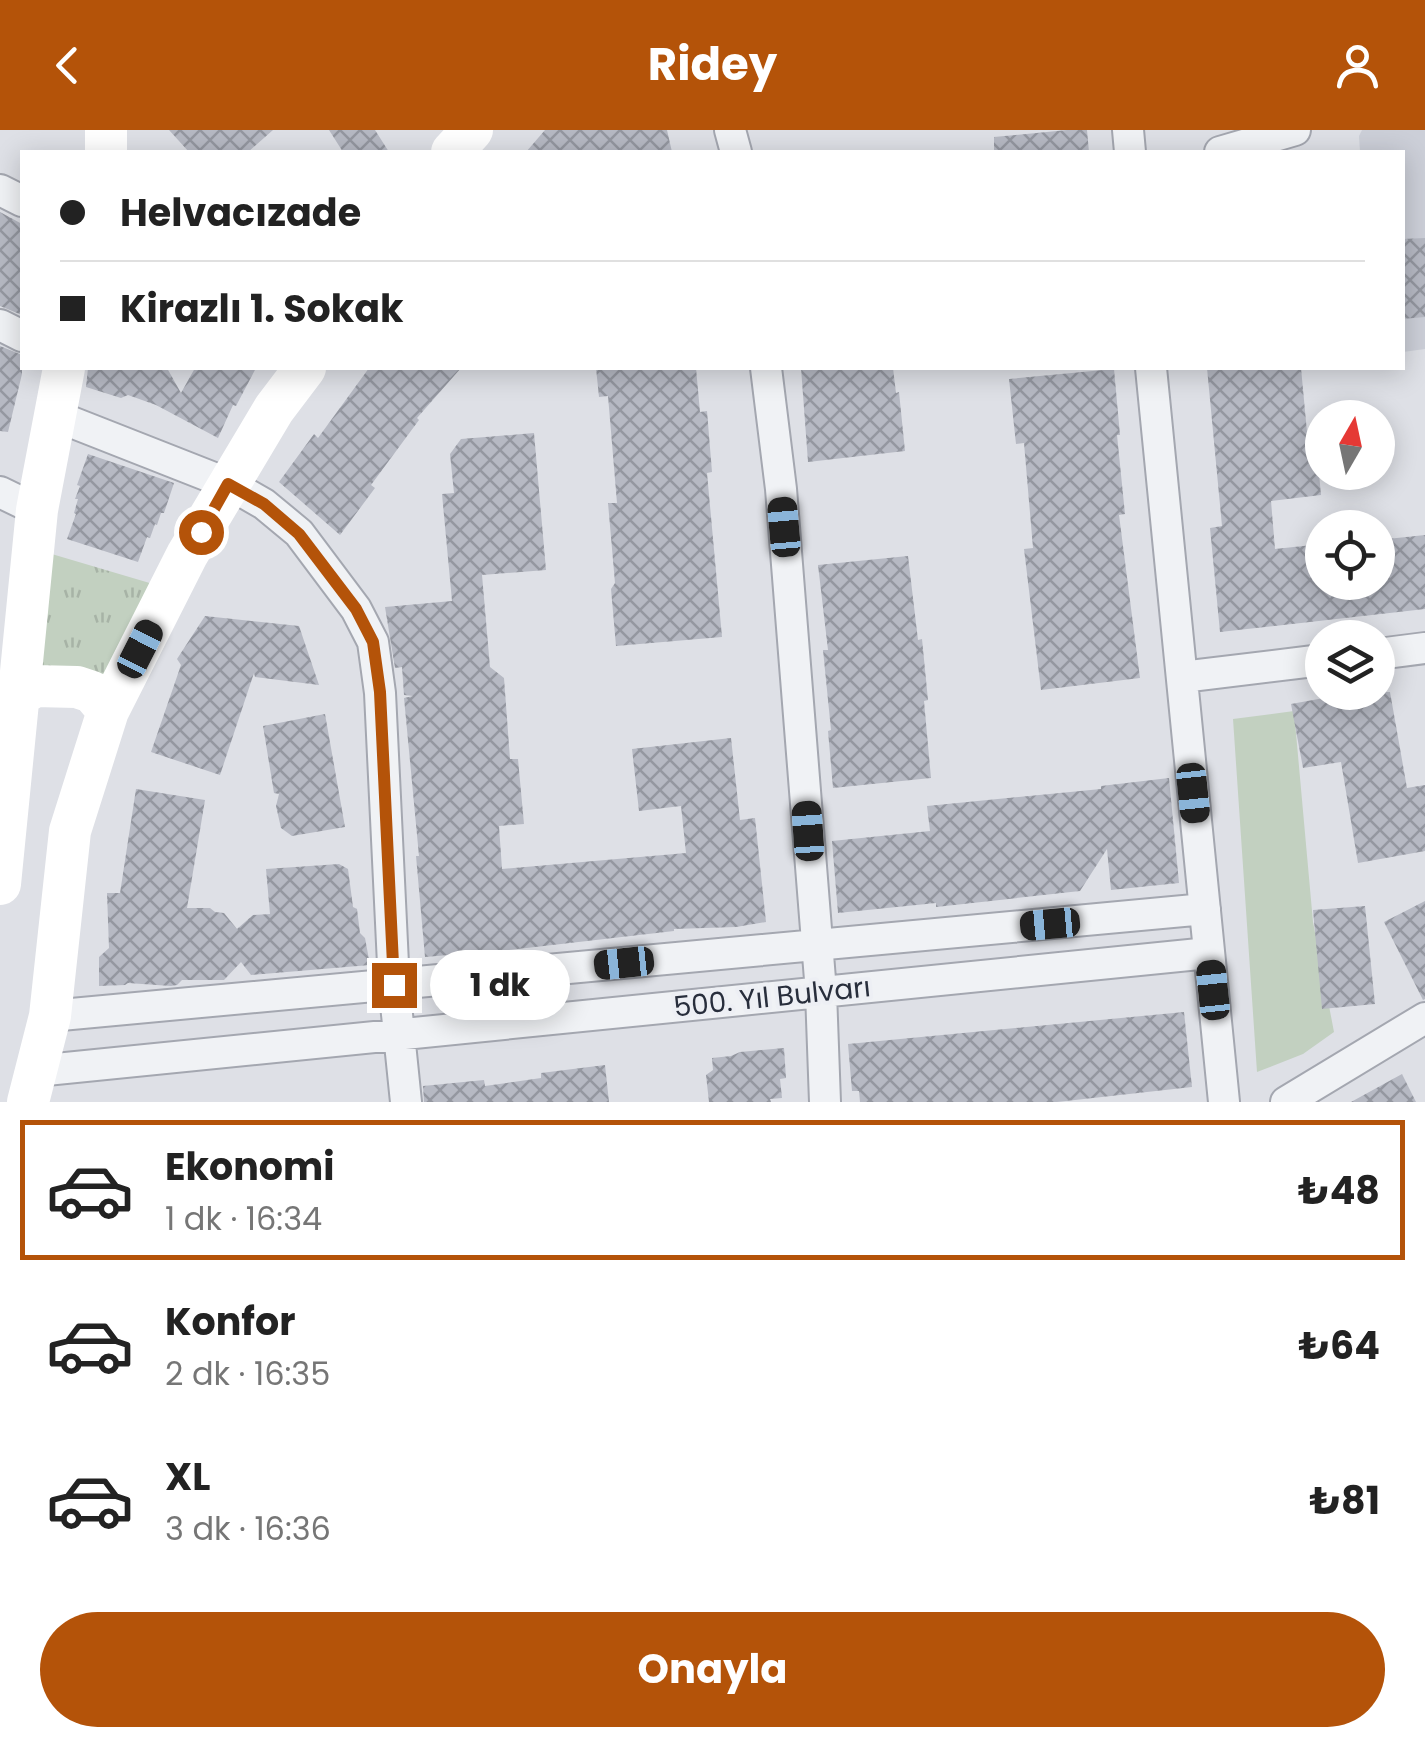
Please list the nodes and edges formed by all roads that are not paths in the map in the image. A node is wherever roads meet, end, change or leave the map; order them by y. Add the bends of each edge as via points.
1 (1295, 130) edge
2 (1227, 150) edge
3 (64, 370) edge
4 (303, 370) edge
5 (766, 370) edge
6 (1151, 370) edge
7 (56, 416) junction
8 (228, 484) junction
9 (18, 501) edge
10 (1425, 650) edge
11 (1395, 653) edge
12 (1305, 662) edge
13 (1182, 677) junction
14 (8, 693) edge
15 (108, 712) junction
16 (0, 884) edge
17 (1204, 909) junction
18 (817, 945) junction
19 (1209, 953) junction
20 (394, 985) junction
21 (821, 992) junction
22 (50, 1016) junction
23 (1425, 1018) edge
24 (400, 1035) junction
25 (21, 1077) edge
26 (406, 1102) edge
27 (825, 1102) edge
28 (1224, 1102) edge
29 (1286, 1102) edge

1 - 2 street
3 - 7 main road
4 - 8 main road
5 - 18 street
6 - 13 street
7 - 8 street
7 - 9 main road
8 - 15 main road
8 - 20 street via 299,534 373,642
9 - 14 main road
10 - 11 street
12 - 13 street
13 - 17 street
14 - 15 main road via 77,687 92,692
14 - 16 main road
15 - 22 main road via 70,832
17 - 18 street, 500. Yıl Bulvarı
17 - 19 street
18 - 20 street, 500. Yıl Bulvarı
18 - 21 street
19 - 21 street, 500. Yıl Bulvarı
19 - 28 street
20 - 22 street, 500. Yıl Bulvarı
20 - 24 street
21 - 24 street, 500. Yıl Bulvarı
21 - 27 street
22 - 25 main road
23 - 29 street
24 - 25 street, 500. Yıl Bulvarı
24 - 26 street

